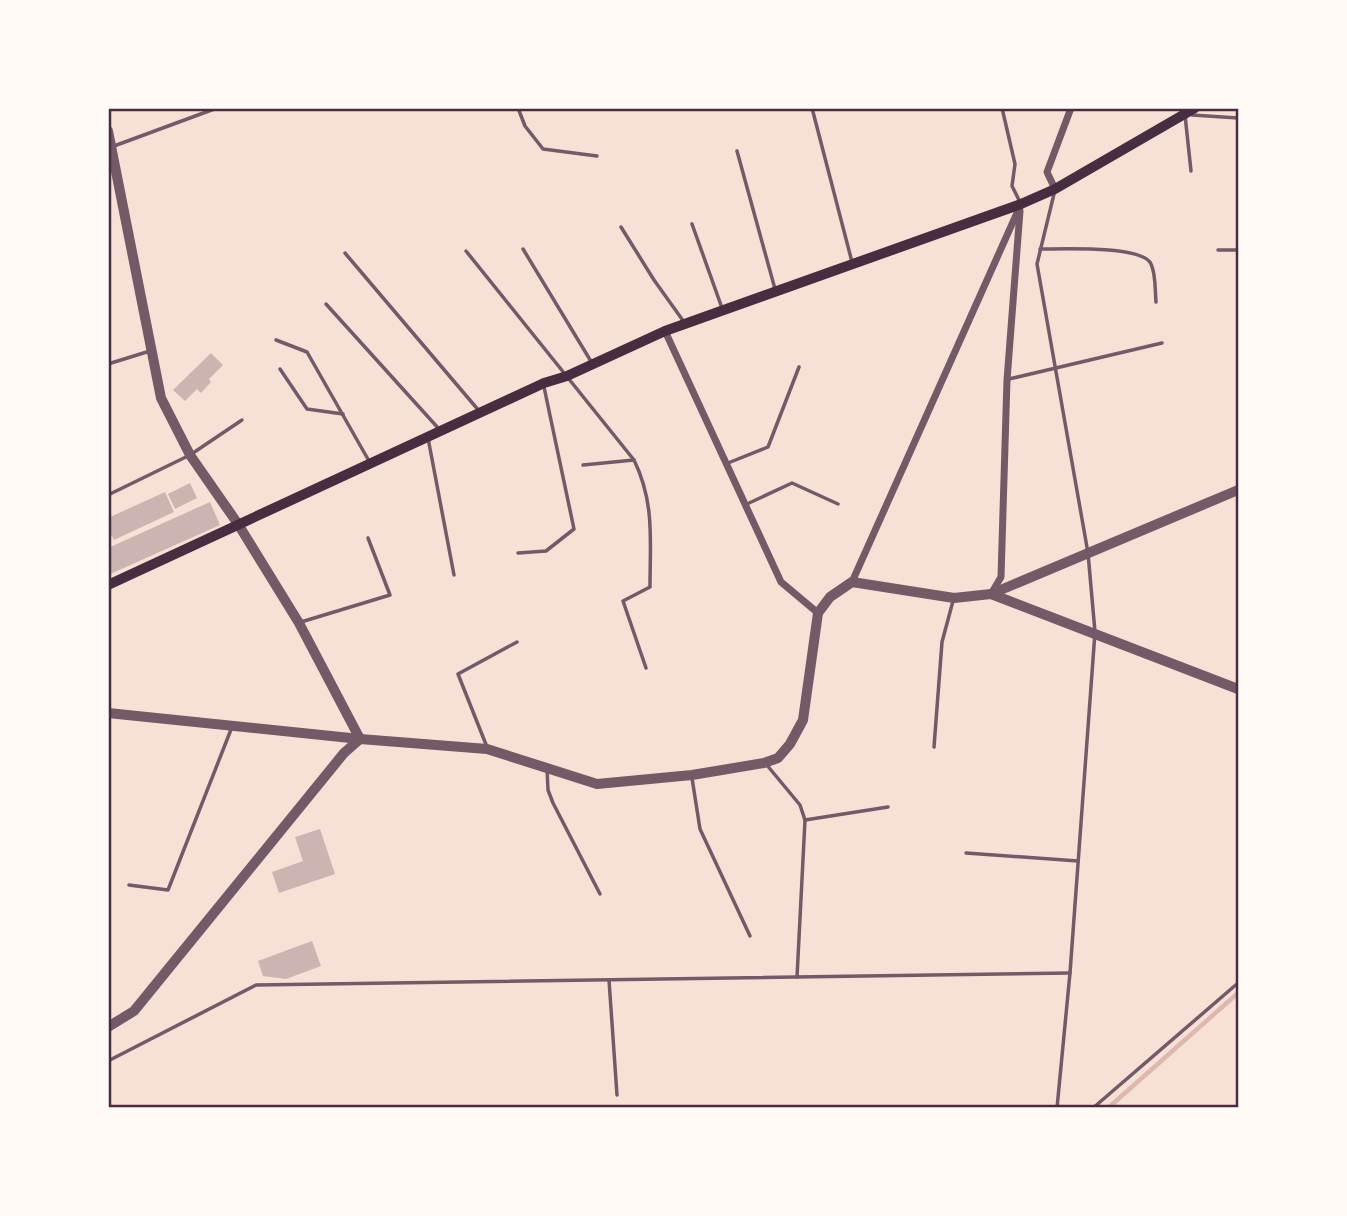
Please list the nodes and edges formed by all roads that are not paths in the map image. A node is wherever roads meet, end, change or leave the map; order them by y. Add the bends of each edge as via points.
1 (217, 108) edge
2 (518, 108) edge
3 (812, 108) edge
4 (1002, 108) edge
5 (1071, 108) edge
6 (1190, 111) edge
7 (1238, 118) edge
8 (108, 131) edge
9 (110, 147) edge
10 (737, 151) dead end
11 (597, 156) dead end
12 (1191, 171) dead end
13 (1055, 189) junction
14 (1021, 204) junction
15 (692, 224) dead end
16 (621, 227) dead end
17 (523, 249) dead end
18 (1040, 249) junction
19 (1218, 250) dead end
20 (1238, 250) edge
21 (466, 251) dead end
22 (345, 253) dead end
23 (852, 264) junction
24 (776, 291) junction
25 (1156, 302) dead end
26 (326, 304) dead end
27 (723, 310) junction
28 (685, 324) junction
29 (665, 331) junction
30 (276, 340) dead end
31 (1162, 343) dead end
32 (152, 351) junction
33 (109, 363) edge
34 (593, 364) junction
35 (799, 367) dead end
36 (1056, 367) junction
37 (280, 369) dead end
38 (567, 376) junction
39 (1006, 380) junction
40 (544, 383) junction
41 (480, 412) junction
42 (343, 414) junction
43 (242, 420) dead end
44 (441, 430) junction
45 (428, 436) junction
46 (190, 455) junction
47 (634, 460) junction
48 (370, 463) junction
49 (726, 463) junction
50 (583, 465) dead end
51 (1238, 490) edge
52 (108, 495) edge
53 (838, 504) dead end
54 (745, 505) junction
55 (238, 524) junction
56 (368, 538) dead end
57 (518, 553) dead end
58 (1088, 553) junction
59 (454, 575) dead end
60 (852, 582) junction
61 (108, 585) edge
62 (991, 594) junction
63 (954, 598) junction
64 (818, 613) junction
65 (299, 623) junction
66 (1095, 632) junction
67 (517, 642) dead end
68 (646, 668) dead end
69 (1238, 689) edge
70 (108, 713) edge
71 (233, 725) junction
72 (360, 739) junction
73 (934, 747) dead end
74 (487, 749) junction
75 (765, 763) junction
76 (547, 768) junction
77 (692, 775) junction
78 (888, 807) dead end
79 (805, 820) junction
80 (966, 853) dead end
81 (1078, 861) junction
82 (130, 885) dead end
83 (600, 894) dead end
84 (750, 936) dead end
85 (1070, 973) junction
86 (797, 977) junction
87 (609, 980) junction
88 (1238, 983) edge
89 (108, 1027) edge
90 (108, 1061) edge
91 (617, 1095) dead end
92 (1057, 1108) edge
93 (1093, 1108) edge

1 - 9 lane
2 - 11 lane via 543,149
3 - 23 lane
4 - 14 lane via 1015,164 1012,186
5 - 13 street via 1047,173
6 - 7 lane
6 - 12 lane
6 - 13 main road
8 - 9 street
9 - 32 street
10 - 24 lane
13 - 14 main road
13 - 18 lane
14 - 23 main road
14 - 39 street
14 - 60 street
15 - 27 lane
16 - 28 lane
17 - 34 lane
18 - 25 lane via 1116,250 1145,257 1151,263
18 - 36 lane via 1037,264
19 - 20 lane
21 - 38 lane
22 - 41 lane
23 - 24 main road
24 - 27 main road
26 - 44 lane
27 - 28 main road
28 - 29 main road
29 - 34 main road
29 - 49 street
30 - 42 lane via 307,352
31 - 36 lane
32 - 33 lane
32 - 46 street via 161,398
34 - 38 main road
35 - 49 lane via 768,447
36 - 39 lane
36 - 58 lane
37 - 42 lane via 307,409
38 - 40 main road
38 - 47 lane
39 - 62 street via 1001,577
40 - 41 main road
40 - 57 lane via 574,529 545,551
41 - 44 main road
42 - 48 lane
43 - 46 lane
44 - 45 main road
45 - 48 main road
45 - 59 lane
46 - 52 lane
46 - 55 street
47 - 50 lane
47 - 68 lane via 645,481 649,506 650,587 622,601
48 - 55 main road
49 - 54 street
51 - 58 street
53 - 54 lane via 792,483
54 - 64 street via 781,582
55 - 61 main road
55 - 65 street
56 - 65 lane via 390,595
58 - 62 street
58 - 66 lane
60 - 63 street
60 - 64 street via 830,597
62 - 63 street
62 - 66 street
63 - 73 lane via 942,642
64 - 75 street via 803,720 778,758
65 - 72 street
66 - 69 street
66 - 81 lane
67 - 74 lane via 458,674
70 - 71 street
71 - 72 street
71 - 82 lane via 168,890
72 - 74 street
72 - 89 street via 134,1011
74 - 76 street
75 - 77 street
75 - 79 lane via 800,805
76 - 77 street via 597,784
76 - 83 lane via 553,803
77 - 84 lane via 700,829
78 - 79 lane
79 - 86 lane
80 - 81 lane
81 - 85 lane
85 - 86 lane
85 - 92 lane
86 - 87 lane
87 - 90 lane via 256,985
87 - 91 lane
88 - 93 lane

